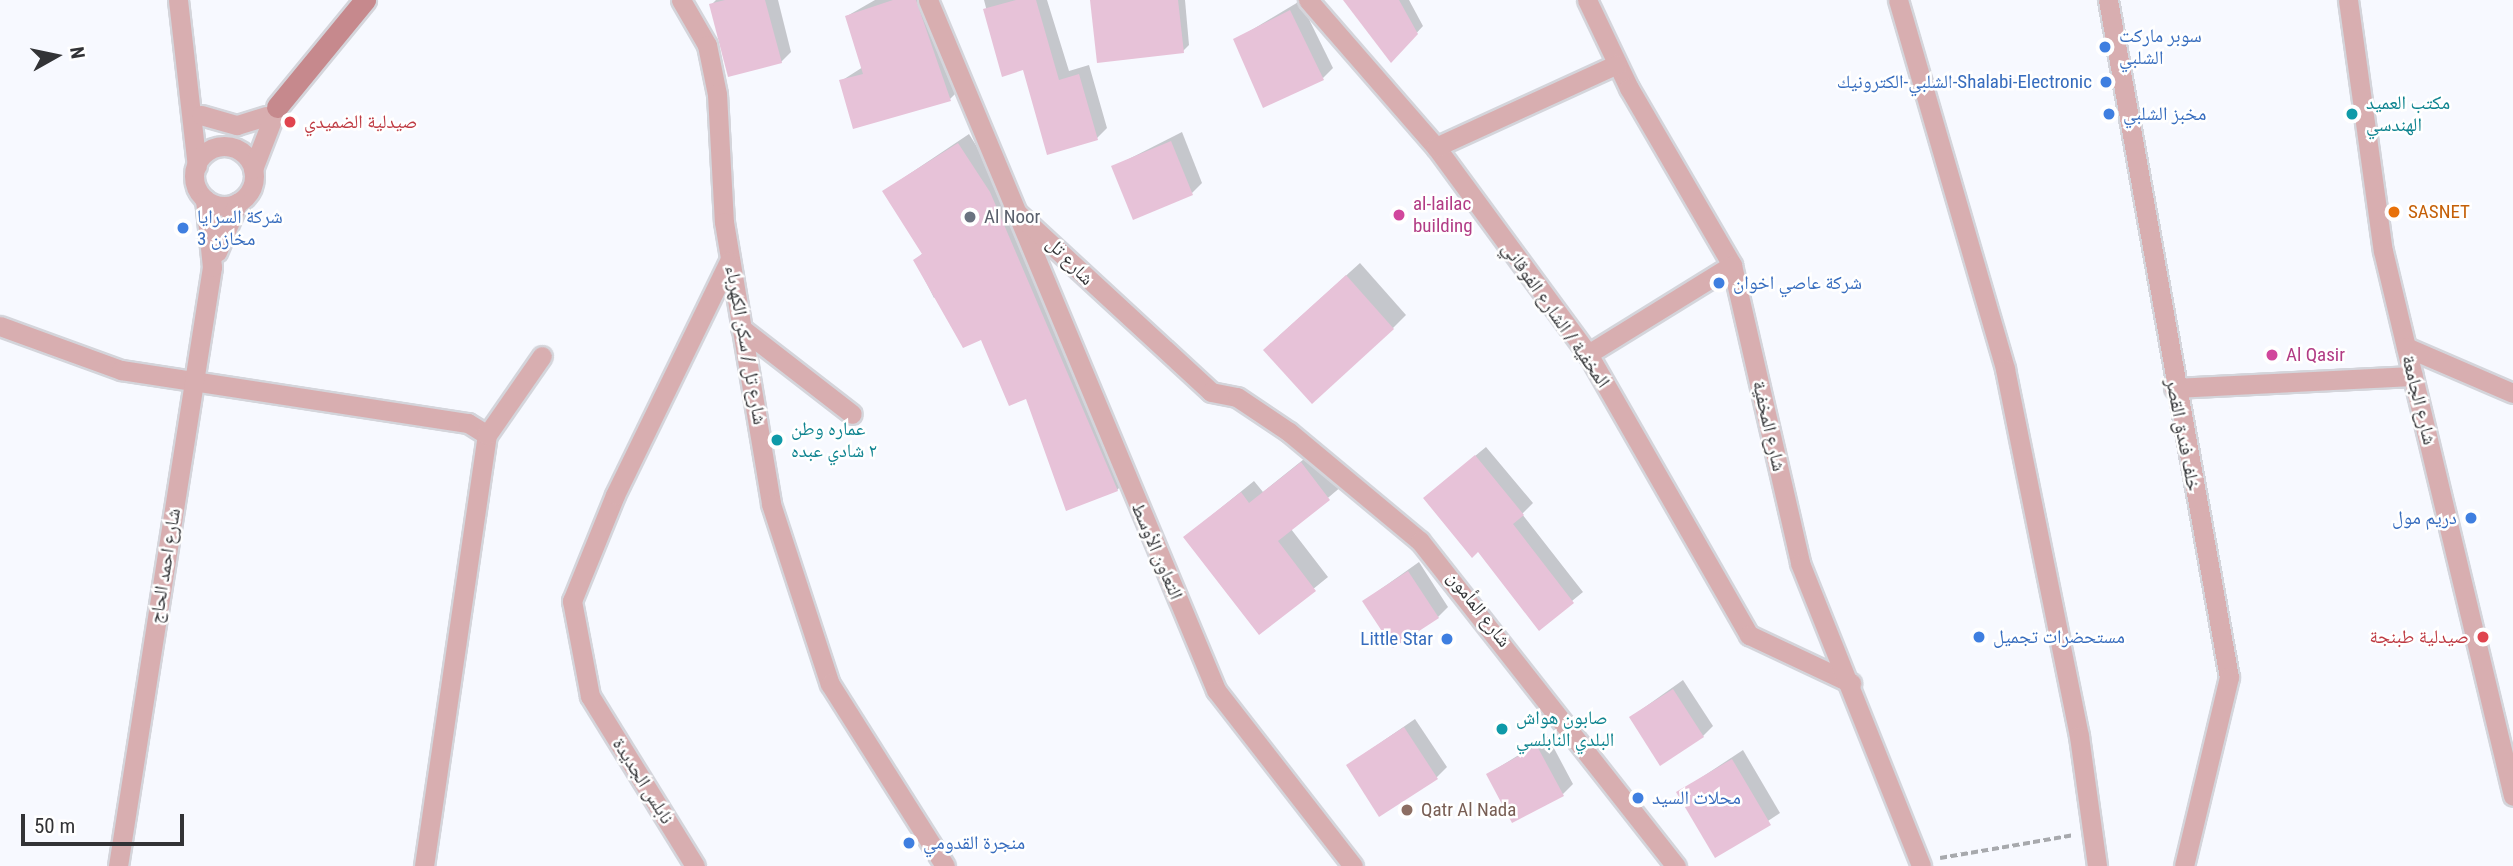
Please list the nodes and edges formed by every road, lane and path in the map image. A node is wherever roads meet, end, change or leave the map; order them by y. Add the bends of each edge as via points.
1 (178, 0) edge
2 (365, 0) edge
3 (681, 0) edge
4 (928, 0) edge
5 (1308, 0) edge
6 (1587, 0) edge
7 (1898, 0) edge
8 (2108, 0) edge
9 (2348, 0) edge
10 (1617, 64) junction
11 (197, 107) junction
12 (272, 111) junction
13 (227, 147) junction
14 (1436, 148) junction
15 (197, 166) junction
16 (253, 169) junction
17 (205, 199) junction
18 (238, 202) junction
19 (1010, 207) junction
20 (730, 260) junction
21 (1732, 265) junction
22 (212, 267) junction
23 (0, 326) edge
24 (741, 328) junction
25 (2406, 347) junction
26 (1588, 354) junction
27 (542, 356) dead end
28 (2413, 376) junction
29 (195, 378) junction
30 (2174, 388) junction
31 (2513, 393) edge
32 (1237, 397) joint
33 (852, 414) dead end
34 (487, 435) junction
35 (1851, 683) junction
36 (2505, 712) edge
37 (2513, 796) edge
38 (2092, 832) junction
39 (1920, 864) edge
40 (118, 866) edge
41 (424, 866) edge
42 (695, 866) edge
43 (944, 866) edge
44 (1353, 866) edge
45 (1676, 866) edge
46 (2097, 866) edge
47 (2184, 866) edge

1 - 11 street
2 - 12 street
3 - 20 street, شارع تل / سكن الكهرباء via 707,45 717,94 716,155
4 - 19 street, شارع تل
5 - 14 street, المخفية / الشارع الفوقاني
6 - 10 street, شارع المخفية
7 - 38 street via 2005,369
8 - 30 street, خلف فندق القصر
9 - 25 street, شارع الجامعة via 2365,144
10 - 14 street
10 - 21 street, شارع المخفية
11 - 12 street via 237,125
11 - 13 street
11 - 15 street
12 - 13 street
12 - 16 street
13 - 15 street via 211,149
13 - 16 street
14 - 26 street, المخفية / الشارع الفوقاني
15 - 17 street via 195,183
16 - 18 street via 253,185
17 - 18 street via 223,206
17 - 22 street
18 - 22 street
19 - 32 street, شارع تل via 1200,383
19 - 44 street, التعاون الأوسط via 1216,691
20 - 24 street, شارع تل / سكن الكهرباء
20 - 42 street, نابلس الجديدة via 575,584 573,617 590,696
21 - 26 street
21 - 35 street, شارع المخفية via 1800,563
22 - 29 street, شارع احمد الحاج
23 - 29 street via 121,370
24 - 33 street
24 - 43 street, شارع تل / سكن الكهرباء via 771,504 830,684
25 - 28 street, شارع الجامعة
25 - 31 street
26 - 35 street, المخفية / الشارع الفوقاني via 1749,635
27 - 34 street
28 - 30 street
28 - 36 street, شارع الجامعة
29 - 34 street via 468,423
29 - 40 street, شارع احمد الحاج
30 - 47 street, خلف فندق القصر via 2229,677
32 - 45 street, شارع المأمون via 1354,481 1441,562
34 - 41 street
35 - 39 street, شارع المخفية
36 - 37 street, شارع الجامعة
38 - 39 path
38 - 46 street

